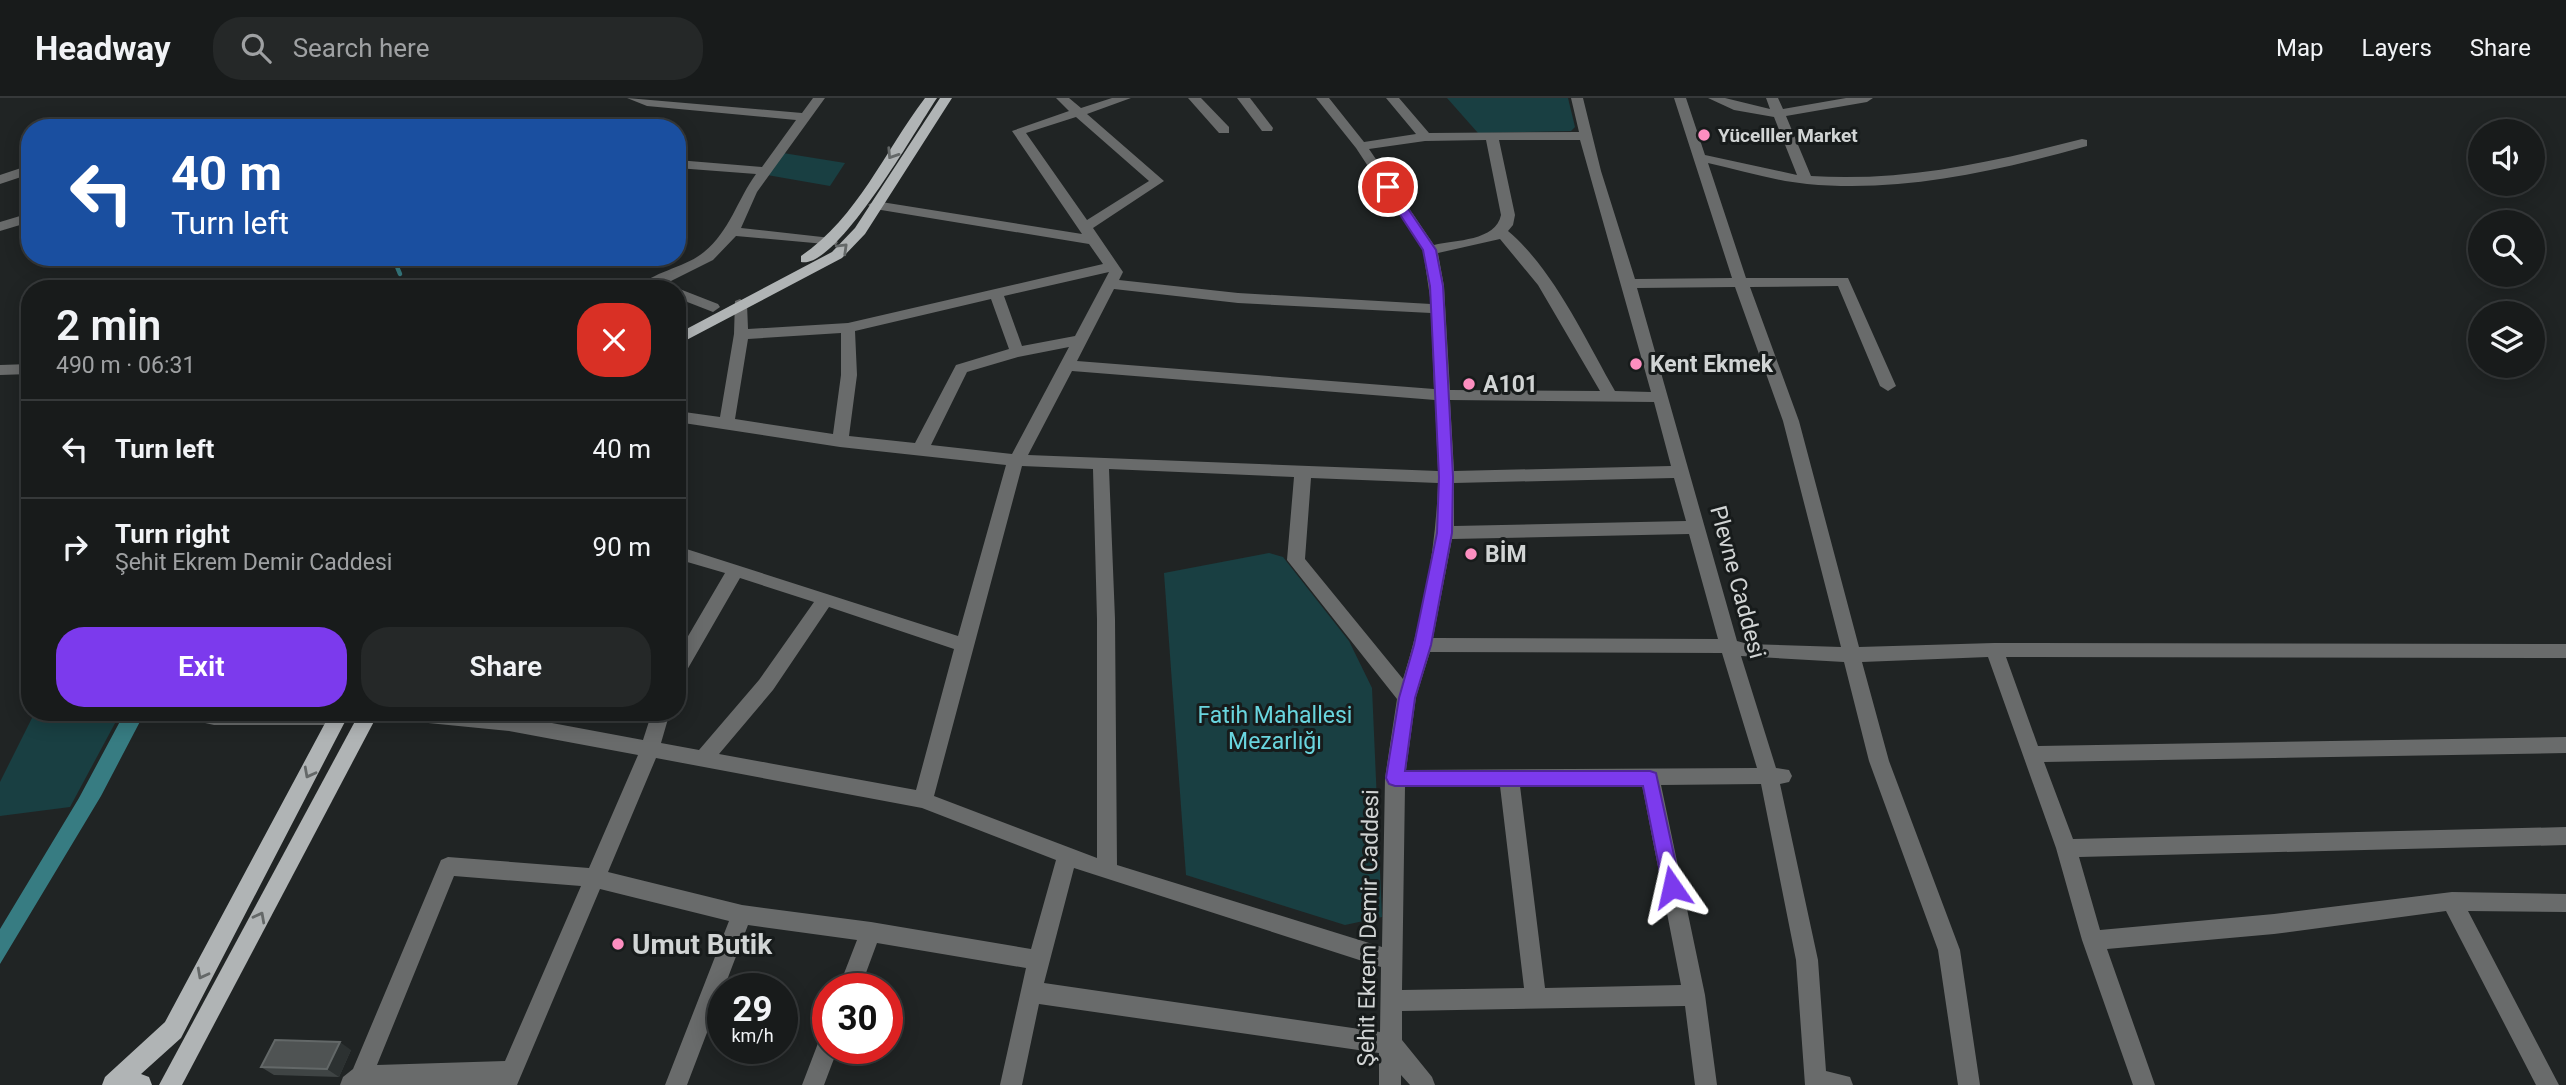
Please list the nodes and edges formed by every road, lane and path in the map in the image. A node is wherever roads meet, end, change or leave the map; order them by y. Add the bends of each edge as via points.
1 (633, 98) edge
2 (819, 98) edge
3 (932, 98) edge
4 (946, 98) edge
5 (1062, 98) edge
6 (1125, 98) edge
7 (1194, 98) edge
8 (1243, 98) edge
9 (1322, 98) edge
10 (1392, 98) edge
11 (1577, 98) edge
12 (1680, 98) edge
13 (1714, 98) edge
14 (1772, 98) edge
15 (1867, 98) edge
16 (649, 100) edge
17 (1078, 114) junction
18 (1778, 114) junction
19 (805, 117) junction
20 (1267, 128) dead end
21 (1224, 130) dead end
22 (1492, 136) junction
23 (1588, 136) junction
24 (1425, 137) junction
25 (2082, 143) dead end
26 (1361, 146) junction
27 (1702, 158) junction
28 (686, 165) edge
29 (765, 171) junction
30 (21, 172) edge
31 (0, 180) edge
32 (1806, 180) junction
33 (875, 205) junction
34 (21, 220) edge
35 (0, 228) edge
36 (733, 231) junction
37 (1500, 232) junction
38 (1090, 234) junction
39 (831, 242) junction
40 (1430, 250) junction
41 (1112, 266) junction
42 (667, 280) edge
43 (1741, 283) junction
44 (1110, 284) junction
45 (1629, 284) junction
46 (996, 293) junction
47 (686, 296) edge
48 (740, 304) junction
49 (713, 307) junction
50 (1438, 309) junction
51 (686, 321) edge
52 (848, 328) junction
53 (741, 334) junction
54 (686, 335) edge
55 (1080, 340) junction
56 (1017, 352) junction
57 (1067, 365) junction
58 (21, 369) edge
59 (0, 370) edge
60 (1888, 386) dead end
61 (1443, 395) junction
62 (1611, 397) junction
63 (1661, 397) junction
64 (686, 417) edge
65 (727, 423) junction
66 (840, 441) junction
67 (920, 450) junction
68 (1017, 460) junction
69 (1101, 464) junction
70 (1303, 471) junction
71 (1682, 472) junction
72 (1446, 477) junction
73 (1698, 527) junction
74 (1445, 533) junction
75 (686, 555) edge
76 (736, 569) junction
77 (824, 601) junction
78 (964, 645) junction
79 (1423, 645) junction
80 (1729, 646) junction
81 (1994, 649) junction
82 (2566, 651) edge
83 (686, 655) edge
84 (1852, 655) junction
85 (1407, 698) junction
86 (336, 721) edge
87 (365, 721) edge
88 (525, 721) edge
89 (659, 721) edge
90 (2566, 745) edge
91 (650, 749) junction
92 (2031, 754) junction
93 (703, 759) junction
94 (1776, 777) junction
95 (1395, 778) junction
96 (1509, 779) junction
97 (1650, 779) junction
98 (923, 800) junction
99 (2566, 836) edge
100 (1107, 845) junction
101 (2066, 848) junction
102 (1076, 861) junction
103 (1107, 871) junction
104 (595, 878) junction
105 (2452, 901) junction
106 (2566, 903) edge
107 (742, 915) junction
108 (871, 932) junction
109 (2093, 940) junction
110 (1038, 960) junction
111 (1393, 961) junction
112 (855, 973) edge
113 (1031, 992) junction
114 (1694, 995) junction
115 (1536, 1000) junction
116 (1393, 1001) junction
117 (1391, 1044) junction
118 (821, 1064) edge
119 (509, 1078) edge
120 (356, 1081) edge
121 (1816, 1083) edge
122 (113, 1085) edge
123 (121, 1085) edge
124 (141, 1085) edge
125 (170, 1085) edge
126 (676, 1085) edge
127 (813, 1085) edge
128 (1011, 1085) edge
129 (1390, 1085) edge
130 (1423, 1085) edge
131 (1706, 1085) edge
132 (1842, 1085) edge
133 (1969, 1085) edge
134 (2144, 1085) edge
135 (2548, 1085) edge

1 - 16 street
2 - 19 street
3 -> 39 main road
4 - 33 main road
5 - 17 street
6 - 17 street
7 - 21 street
8 - 20 street
9 - 26 street, Şehit Ekrem Demir Caddesi
10 - 24 street
11 - 23 street, Plevne Caddesi
12 - 27 street
13 - 18 street
14 - 18 street
15 - 18 street
16 - 19 street
17 - 38 street via 1018,131
17 - 38 street via 1157,181
18 - 32 street
19 - 29 street
22 - 23 street
22 - 24 street
22 - 37 street via 1508,215
23 - 45 street, Plevne Caddesi via 1594,171
24 - 26 street
25 - 32 street via 1995,167 1881,183
26 - 40 street, Şehit Ekrem Demir Caddesi
27 - 32 street
27 - 43 street
28 - 29 street
29 - 36 street
30 - 31 street
33 - 38 street
48 -> 33 main road via 837,255 860,231
34 - 35 street
36 - 39 street
36 - 42 street via 708,257
37 - 40 street
37 - 62 street via 1513,240 1549,293
38 - 41 street
39 - 49 main road
40 - 50 street, Şehit Ekrem Demir Caddesi
41 - 44 street via 1116,272
41 - 46 street
43 - 45 street
43 - 60 street via 1843,281
43 - 84 street via 1791,421
44 - 50 street via 1238,298
44 - 55 street
45 - 63 street, Plevne Caddesi
46 - 52 street
46 - 56 street
47 - 49 street
48 - 53 street
48 - 54 main road
49 - 51 main road
50 - 61 street, Şehit Ekrem Demir Caddesi
52 - 53 street
52 - 66 street via 849,375
53 - 65 street
55 - 56 street
55 - 57 street
56 - 67 street via 961,369
57 - 61 street
57 - 68 street
58 - 59 street
61 - 62 street
61 - 72 street, Şehit Ekrem Demir Caddesi
62 - 63 street
63 - 71 street, Plevne Caddesi
64 - 65 street
65 - 66 street
66 - 67 street
67 - 68 street
68 - 69 street
68 - 78 street
69 - 70 street
69 - 100 street
70 - 72 street
70 - 85 street via 1296,560
71 - 72 street
71 - 73 street, Plevne Caddesi
72 - 74 street, Şehit Ekrem Demir Caddesi
73 - 74 street
73 - 80 street, Plevne Caddesi
74 - 79 street, Şehit Ekrem Demir Caddesi
75 - 76 street
76 - 77 street
76 - 83 street
77 - 78 street
77 - 93 street via 766,685
78 - 98 street
79 - 80 street
79 - 85 street, Şehit Ekrem Demir Caddesi
80 - 84 street via 1748,651
80 - 94 street, Plevne Caddesi
81 - 82 street
81 - 84 street
81 - 92 street
84 - 133 street via 1879,761 1950,950
85 - 95 street, Şehit Ekrem Demir Caddesi
86 -> 122 main road via 173,1030
125 -> 87 main road
88 - 91 street
89 - 91 street
90 - 92 street
91 - 93 street
91 - 104 street
92 - 101 street
93 - 98 street
94 - 97 street
94 - 121 street, Plevne Caddesi via 1807,960
95 - 96 street
95 - 111 street, Şehit Ekrem Demir Caddesi
96 - 97 street
96 - 115 street
97 - 114 street
98 - 102 street
99 - 101 street
100 - 102 street
100 - 103 street
101 - 109 street
102 - 103 street
102 - 110 street
103 - 111 street
104 - 107 street
104 - 119 street
104 - 120 street via 448,866
105 - 106 street
105 - 109 street via 2274,924
105 - 135 street
107 - 108 street
107 - 126 street
108 - 110 street
108 - 112 street
109 - 134 street
110 - 113 street
111 - 116 street, Şehit Ekrem Demir Caddesi
113 - 117 street
113 - 128 street
114 - 115 street
114 - 131 street
115 - 116 street
116 - 117 street, Şehit Ekrem Demir Caddesi
117 - 129 street, Şehit Ekrem Demir Caddesi
117 - 130 street
118 - 127 street
119 - 120 street
121 - 132 street
123 - 124 main road

